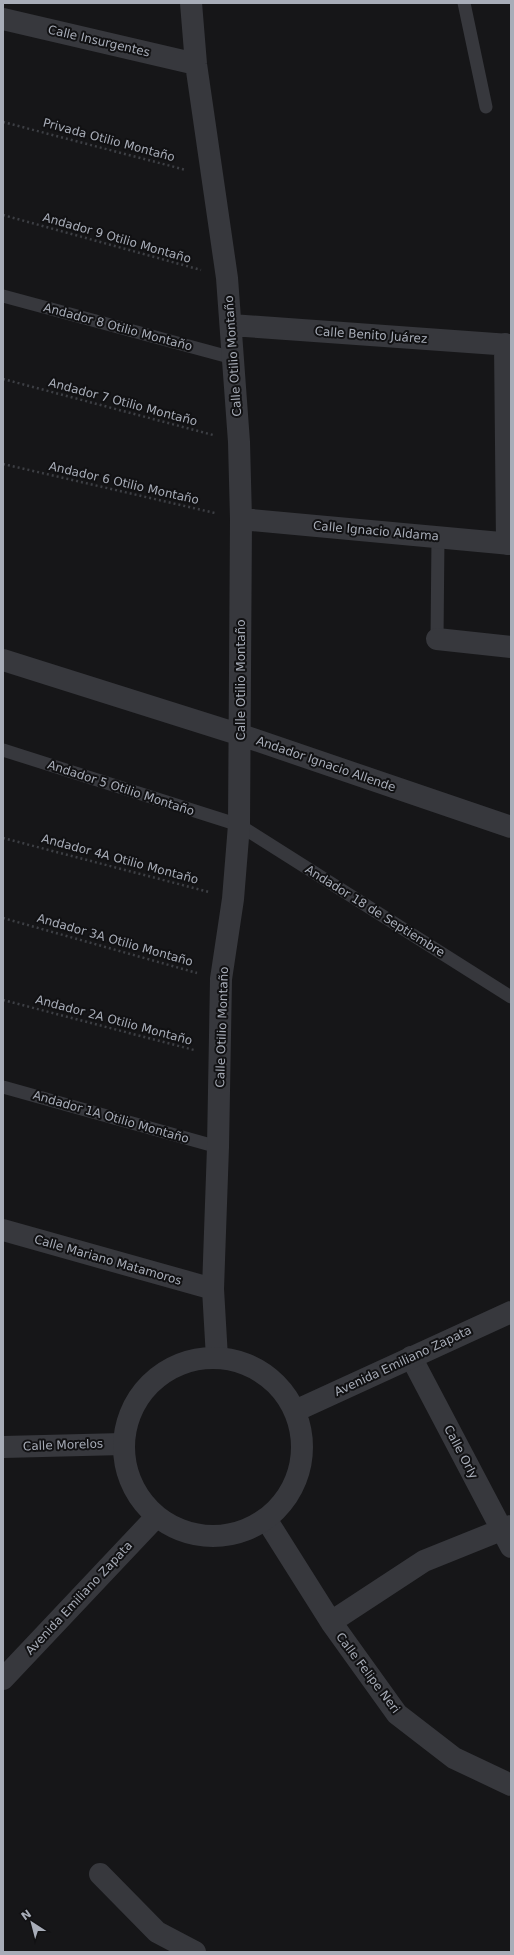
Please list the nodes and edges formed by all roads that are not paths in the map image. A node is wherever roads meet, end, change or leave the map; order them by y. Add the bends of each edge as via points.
1 (191, 3) edge
2 (464, 3) edge
3 (3, 19) edge
4 (196, 64) junction
5 (486, 107) dead end
6 (3, 296) edge
7 (231, 325) junction
8 (508, 345) edge
9 (233, 358) junction
10 (241, 519) junction
11 (438, 537) junction
12 (509, 544) edge
13 (437, 639) joint
14 (511, 648) edge
15 (3, 660) edge
16 (241, 734) junction
17 (3, 750) edge
18 (239, 825) junction
19 (511, 827) edge
20 (511, 997) edge
21 (3, 1087) edge
22 (218, 1148) junction
23 (3, 1230) edge
24 (213, 1290) junction
25 (511, 1312) edge
26 (411, 1357) junction
27 (217, 1358) junction
28 (295, 1411) junction
29 (123, 1444) junction
30 (3, 1447) edge
31 (156, 1517) junction
32 (266, 1519) junction
33 (508, 1534) edge
34 (331, 1622) junction
35 (3, 1679) edge
36 (511, 1785) edge
37 (100, 1874) dead end
38 (195, 1952) edge

1 - 4 street, Calle Otilio Montaño
2 - 5 lane
3 - 4 street, Calle Insurgentes
4 - 7 street, Calle Otilio Montaño via 227,278
6 - 9 lane, Andador 8 Otilio Montaño
7 - 8 street, Calle Benito Juárez
7 - 9 street, Calle Otilio Montaño
8 - 12 street
9 - 10 street, Calle Otilio Montaño
10 - 11 street, Calle Ignacio Aldama
10 - 16 street, Calle Otilio Montaño
11 - 12 street, Calle Ignacio Aldama
11 - 13 lane
13 - 14 street
15 - 16 street, Andador Ignacio Allende
16 - 18 street, Calle Otilio Montaño
16 - 19 street, Andador Ignacio Allende
17 - 18 lane, Andador 5 Otilio Montaño
18 - 20 lane, Andador 18 de Septiembre
18 - 22 street, Calle Otilio Montaño via 233,899 221,979
21 - 22 lane, Andador 1A Otilio Montaño
22 - 24 street, Calle Otilio Montaño
23 - 24 street, Calle Mariano Matamoros
24 - 27 street, Calle Otilio Montaño
25 - 26 street, Avenida Emiliano Zapata
26 - 28 street, Avenida Emiliano Zapata
26 - 33 street, Calle Orly
27 - 28 street via 241,1362 264,1373 282,1390
27 - 29 street via 189,1361 164,1373 143,1392 129,1416
28 - 32 street via 302,1440 299,1470 287,1497
29 - 30 street, Calle Morelos
29 - 31 street via 126,1471 137,1496
31 - 32 street via 181,1532 210,1537 240,1533
31 - 35 street, Avenida Emiliano Zapata
32 - 34 street, Calle Felipe Neri
33 - 34 street via 424,1561
34 - 36 street, Calle Felipe Neri via 397,1714 454,1758
37 - 38 street via 157,1932

